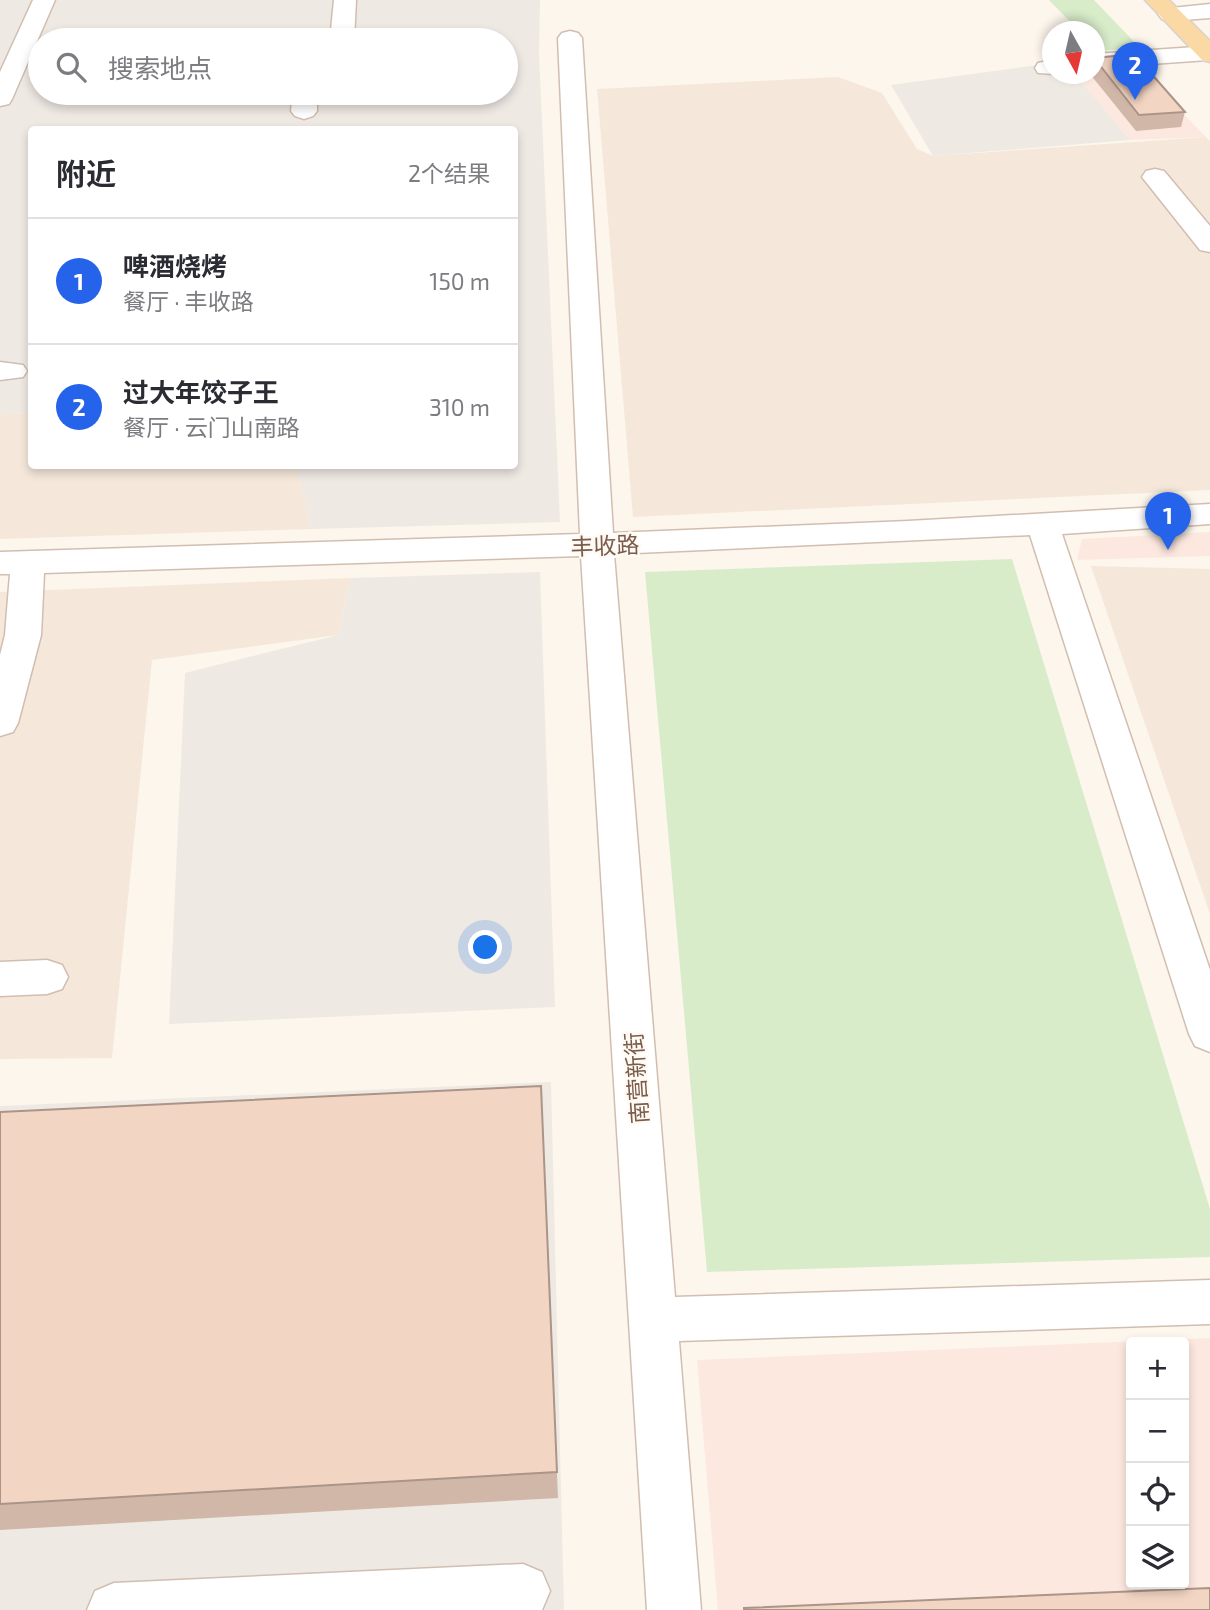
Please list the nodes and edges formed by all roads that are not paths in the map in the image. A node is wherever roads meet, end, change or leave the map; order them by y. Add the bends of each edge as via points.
1 (44, 0) edge
2 (345, 0) edge
3 (1163, 7) edge
4 (1210, 11) edge
5 (32, 28) edge
6 (343, 28) edge
7 (28, 36) edge
8 (570, 38) dead end
9 (1209, 54) edge
10 (1105, 60) edge
11 (0, 99) edge
12 (1155, 177) dead end
13 (1210, 244) edge
14 (1210, 514) edge
15 (1043, 525) junction
16 (597, 546) junction
17 (14, 563) edge
18 (0, 723) edge
19 (47, 977) dead end
20 (0, 979) edge
21 (1210, 1034) edge
22 (1210, 1302) edge
23 (653, 1320) junction
24 (523, 1591) dead end
25 (114, 1610) edge
26 (674, 1610) edge

1 - 5 street
2 - 6 street
3 - 4 street
3 - 9 main road
7 - 11 street
8 - 16 street, 南营新街
9 - 10 street
12 - 13 street
14 - 15 street, 丰收路
15 - 16 street, 丰收路
15 - 21 street
16 - 17 street, 丰收路
16 - 23 street, 南营新街
17 - 18 street via 23,635
19 - 20 street
22 - 23 street
23 - 26 street, 南营新街
24 - 25 street

